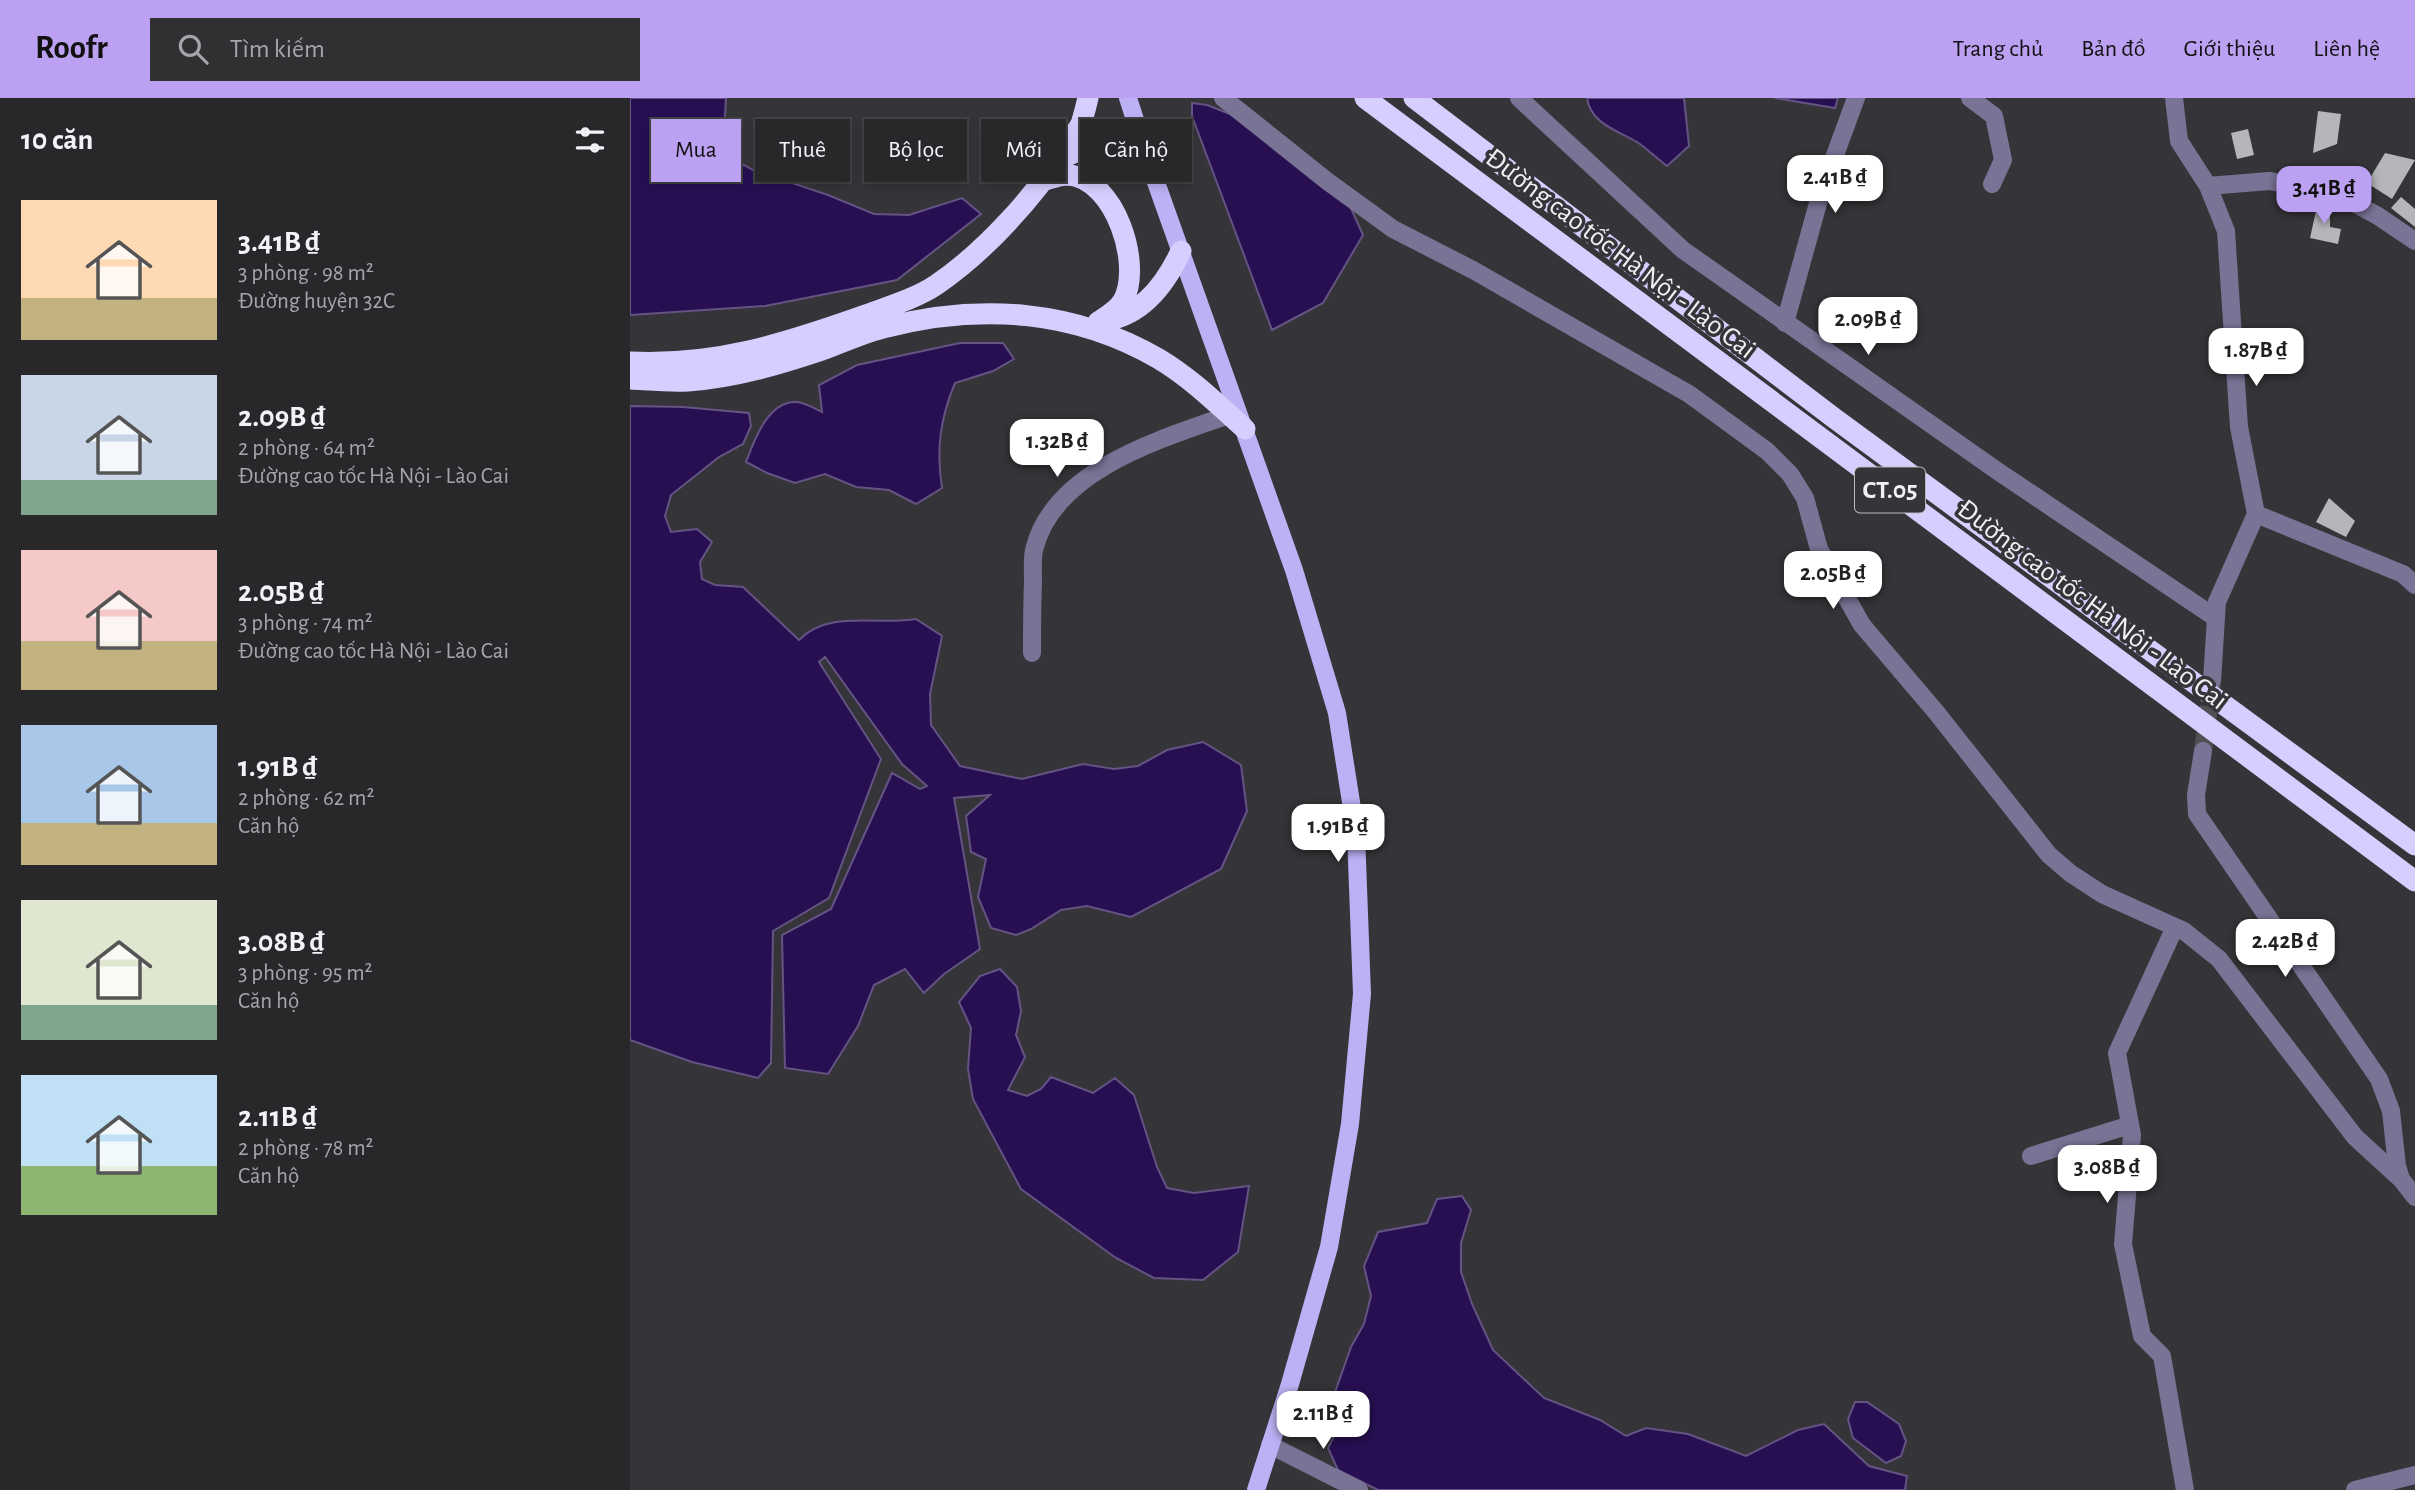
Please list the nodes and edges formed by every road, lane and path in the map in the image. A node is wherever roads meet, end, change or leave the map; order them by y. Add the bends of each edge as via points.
1 (1088, 98) edge
2 (1128, 98) edge
3 (1223, 98) edge
4 (1365, 98) edge
5 (1414, 98) edge
6 (1519, 98) edge
7 (1856, 98) edge
8 (1970, 98) edge
9 (2174, 98) edge
10 (1135, 119) edge
11 (1066, 147) edge
12 (1066, 176) edge
13 (1041, 182) edge
14 (1156, 182) edge
15 (1992, 184) dead end
16 (2208, 186) junction
17 (2415, 241) edge
18 (1181, 251) junction
19 (1073, 322) junction
20 (1098, 322) junction
21 (1785, 323) junction
22 (630, 362) edge
23 (630, 379) edge
24 (1229, 415) junction
25 (1245, 429) junction
26 (2256, 514) junction
27 (2415, 585) edge
28 (2216, 618) junction
29 (1032, 653) dead end
30 (2212, 681) tunnel mouth
31 (2203, 751) tunnel mouth
32 (2415, 845) edge
33 (2415, 881) edge
34 (2175, 927) junction
35 (2130, 1125) junction
36 (2032, 1156) dead end
37 (2401, 1179) junction
38 (2415, 1198) edge
39 (1270, 1446) junction
40 (2415, 1475) edge
41 (1256, 1490) edge
42 (1359, 1490) edge
43 (2185, 1490) edge
44 (2355, 1490) edge

1 - 11 highway via 1080,125
2 - 10 main road
3 - 34 street via 1393,229 1689,394 1767,451 1805,498 1819,549 1862,625 2049,855 2102,894
4 - 33 highway, Đường cao tốc Hà Nội - Lào Cai / CT.05
5 - 32 highway, Đường cao tốc Hà Nội - Lào Cai / CT.05 via 1834,418
6 - 21 street via 1684,250
7 - 21 street via 1820,196
8 - 15 street via 1994,116 2003,160
9 - 16 street via 2179,141
12 - 20 highway via 1082,179 1105,197 1122,230 1131,262 1124,299
13 - 22 highway via 987,243 935,286 893,305 723,358
14 - 18 main road
16 - 17 street via 2269,181 2330,190
16 - 26 street via 2226,231 2239,427
18 - 20 highway via 1170,274 1144,304 1123,317
18 - 25 main road
19 - 20 highway
19 - 23 highway via 1010,314 916,320 731,375 688,381
19 - 24 highway via 1160,360
21 - 28 street
24 - 25 highway
24 - 29 street via 1116,458 1081,482 1055,509 1033,554
25 - 39 main road via 1294,570 1336,713 1356,834 1362,993 1350,1124 1329,1247
26 - 27 street via 2403,574
26 - 28 street via 2217,602
28 - 30 street
31 - 37 street via 2197,814 2379,1079 2391,1111
34 - 35 street via 2117,1053
34 - 37 street via 2219,959 2355,1137
35 - 36 street
35 - 43 street via 2123,1244 2141,1336 2162,1356
37 - 38 street
39 - 41 main road
39 - 42 street
40 - 44 street

